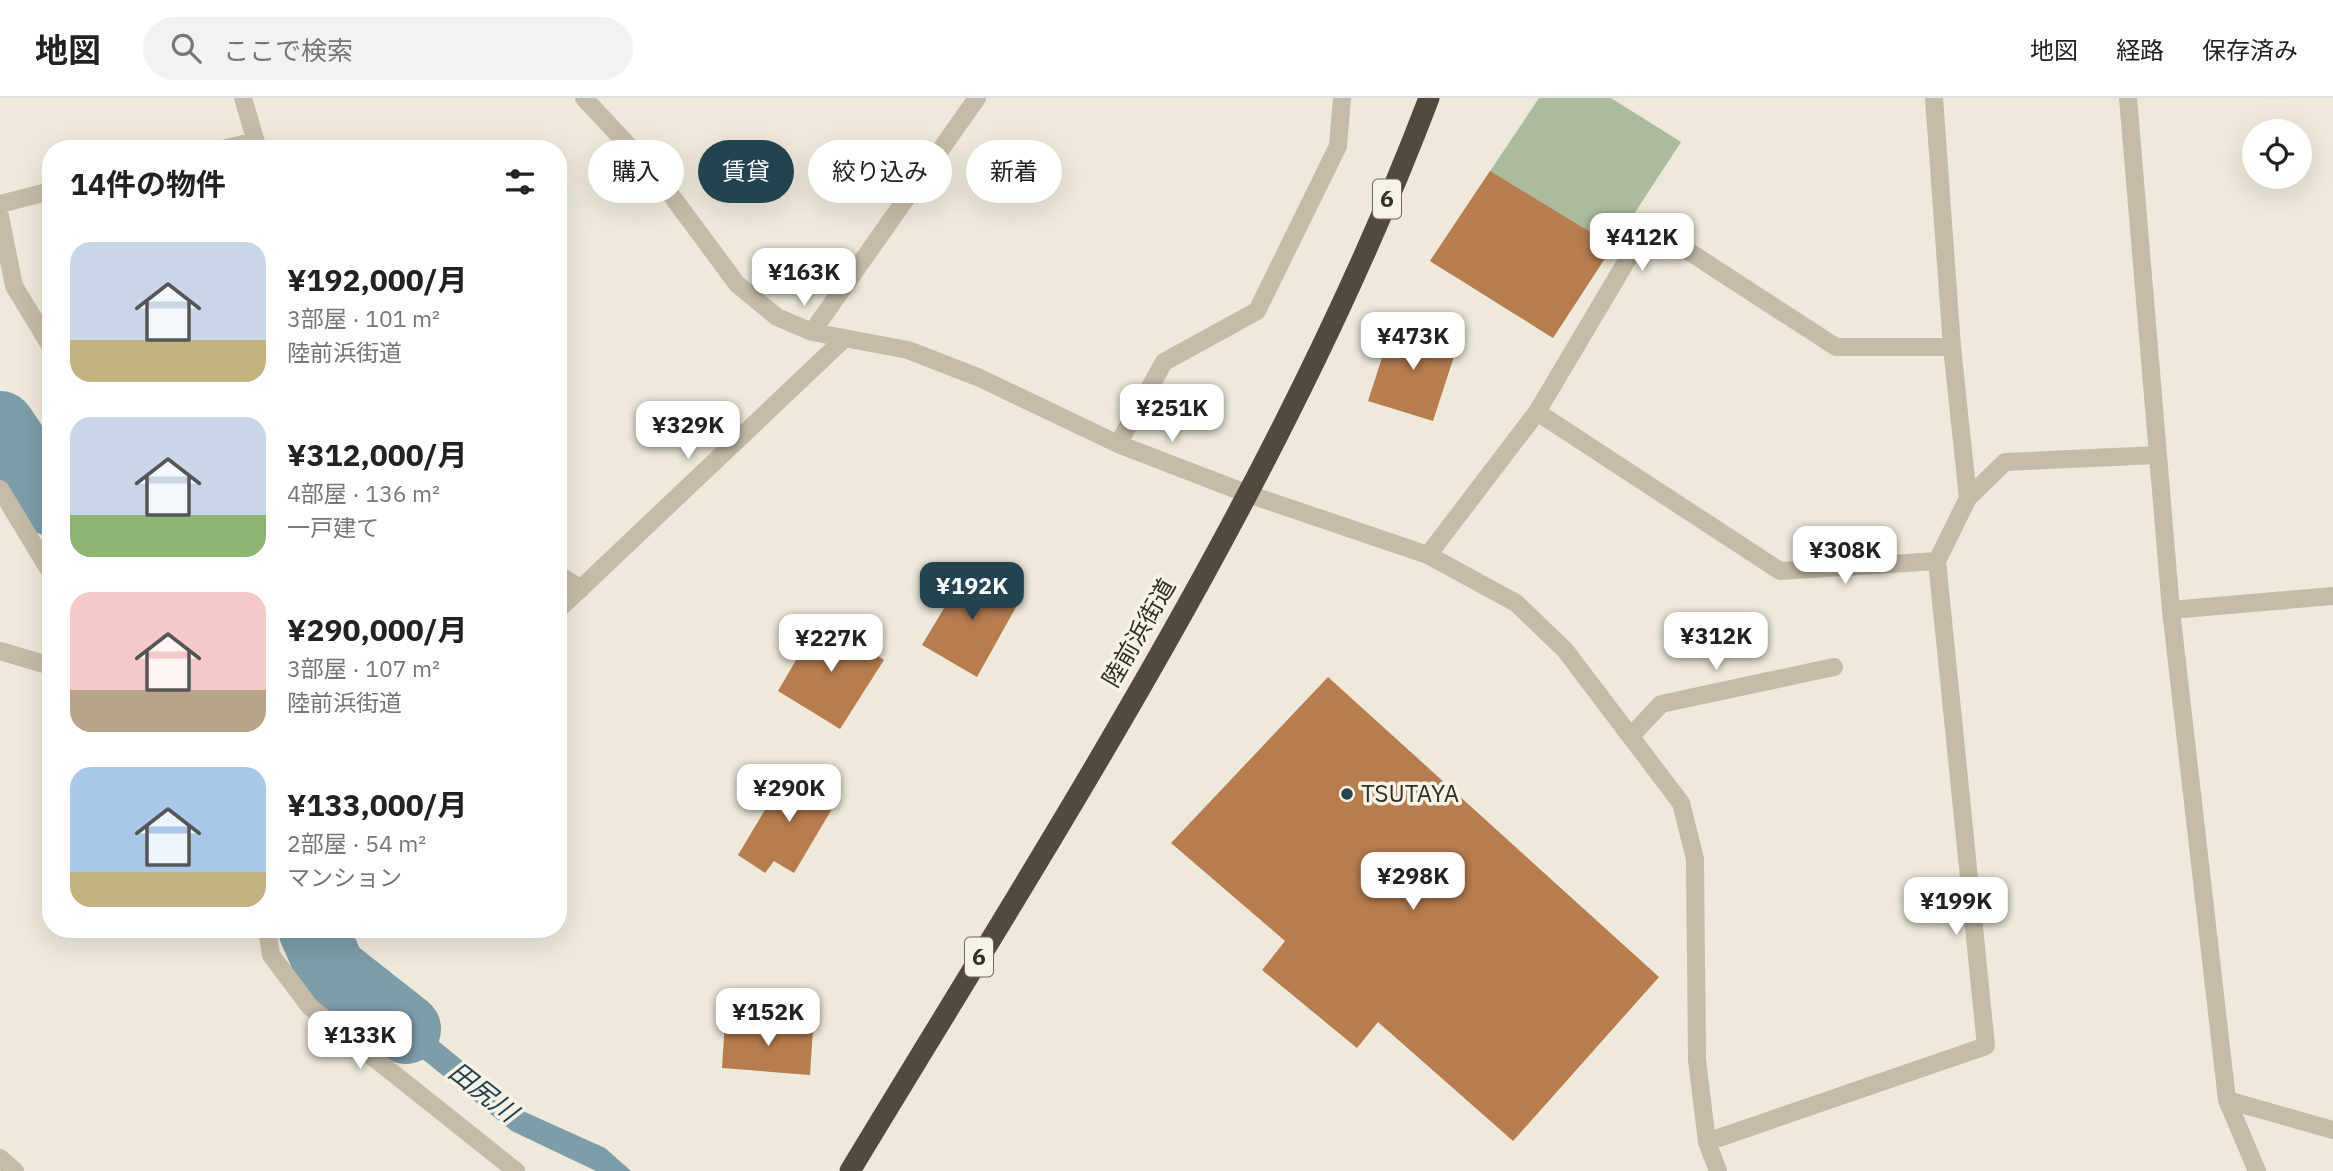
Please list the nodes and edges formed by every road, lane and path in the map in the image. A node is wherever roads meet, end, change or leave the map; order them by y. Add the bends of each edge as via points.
1 (243, 98) edge
2 (584, 98) edge
3 (977, 98) edge
4 (1342, 98) edge
5 (1429, 98) edge
6 (1934, 98) edge
7 (2128, 98) edge
8 (256, 140) edge
9 (42, 193) edge
10 (0, 204) edge
11 (0, 216) edge
12 (42, 332) edge
13 (812, 332) junction
14 (844, 339) junction
15 (1952, 347) junction
16 (1537, 412) junction
17 (1118, 444) junction
18 (2157, 455) junction
19 (0, 489) edge
20 (1248, 494) junction
21 (1968, 498) junction
22 (1428, 555) junction
23 (42, 558) edge
24 (1937, 561) junction
25 (567, 580) edge
26 (581, 589) junction
27 (2333, 596) edge
28 (567, 602) edge
29 (2171, 610) junction
30 (0, 651) edge
31 (42, 663) edge
32 (1834, 667) dead end
33 (1631, 736) junction
34 (268, 938) edge
35 (2227, 1100) junction
36 (2333, 1130) edge
37 (1707, 1142) junction
38 (0, 1158) edge
39 (15, 1171) edge
40 (516, 1171) edge
41 (850, 1171) edge
42 (1718, 1171) edge
43 (2256, 1171) edge

1 - 8 street
2 - 13 street via 657,176 737,284 777,317
3 - 13 street
4 - 17 street via 1338,146 1257,311 1164,362
5 - 20 highway, 陸前浜街道 / 6 via 1343,300
6 - 15 street
7 - 18 street
9 - 10 street
11 - 12 street via 14,286
13 - 14 street
14 - 17 street via 908,350 980,378
14 - 26 street
15 - 16 street via 1836,347 1648,225
15 - 21 street
16 - 22 street
16 - 24 street via 1780,570
17 - 20 street
18 - 21 street via 2006,462
18 - 29 street
19 - 23 street
20 - 22 street
20 - 41 highway, 陸前浜街道 / 6 via 1107,742
21 - 24 street
22 - 33 street via 1516,603 1565,650
24 - 37 street via 1986,1046
25 - 26 street
26 - 28 street
27 - 29 street
29 - 35 street
30 - 31 street
32 - 33 street via 1661,704
33 - 37 street via 1681,803 1695,859 1697,1060
34 - 40 street via 271,956 310,1007
35 - 36 street
35 - 43 street
37 - 42 street
38 - 39 street

